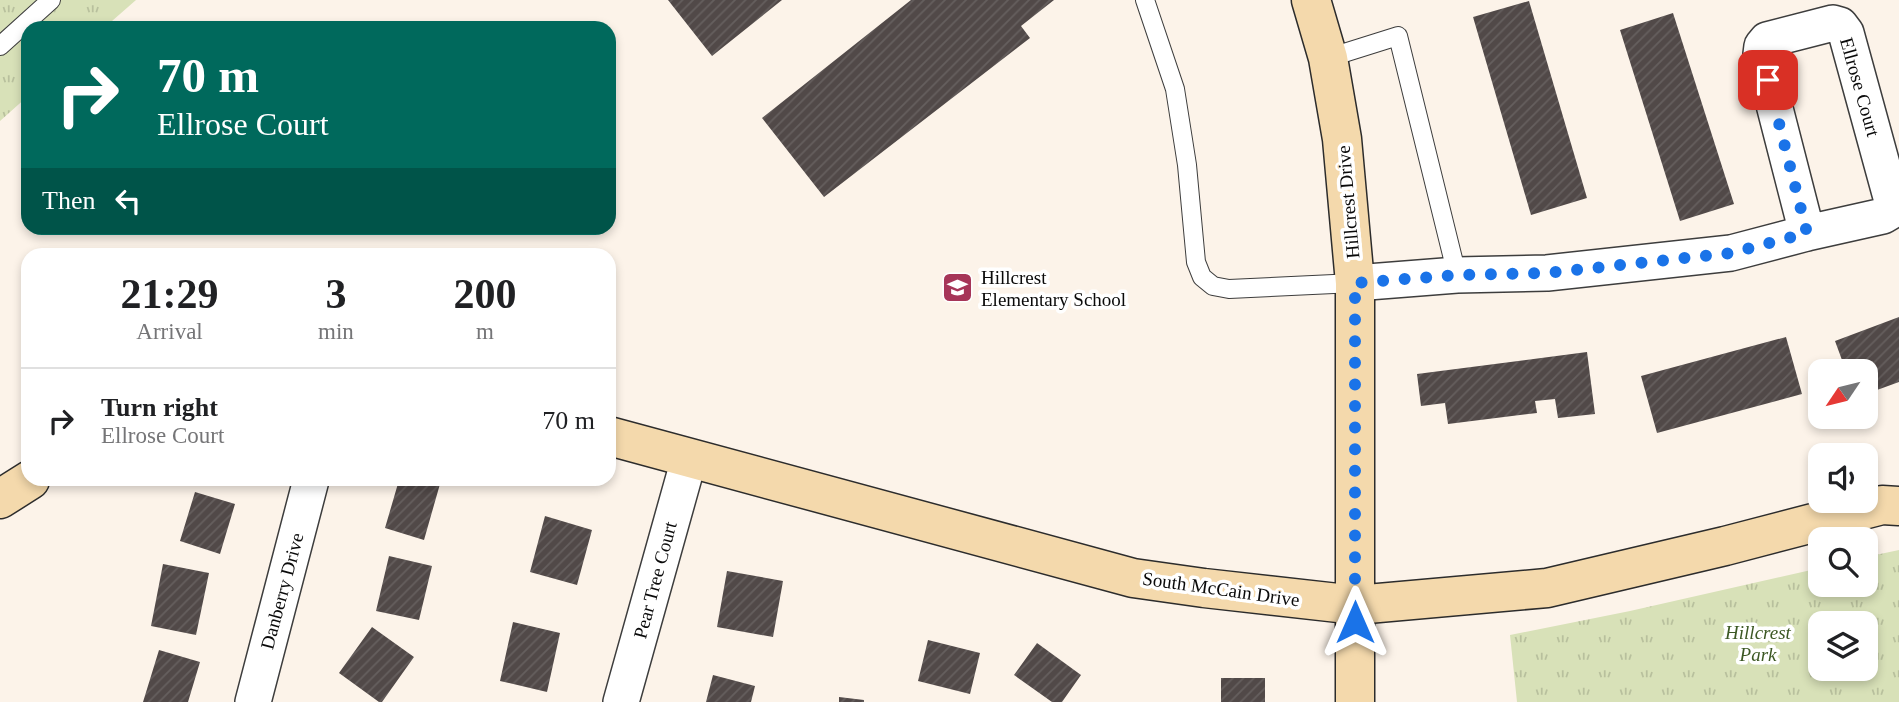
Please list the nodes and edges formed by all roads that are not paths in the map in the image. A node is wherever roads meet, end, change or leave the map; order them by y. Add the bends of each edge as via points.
1 (51, 0) edge
2 (1145, 0) edge
3 (1311, 0) edge
4 (28, 21) edge
5 (21, 27) edge
6 (0, 46) edge
7 (1328, 58) junction
8 (1807, 233) junction
9 (1457, 275) junction
10 (1355, 283) junction
11 (616, 438) edge
12 (689, 459) junction
13 (21, 486) edge
14 (309, 486) edge
15 (0, 499) edge
16 (1893, 501) edge
17 (1356, 606) junction
18 (253, 702) edge
19 (621, 702) edge
20 (1355, 702) edge

1 - 4 lane
2 - 10 lane via 1175,89 1196,262 1202,277 1213,286 1229,289
3 - 7 street, Hillcrest Drive
5 - 6 lane
7 - 9 lane via 1398,36
7 - 10 street, Hillcrest Drive via 1342,139
8 - 8 street, Ellrose Court via 1891,211 1846,33 1833,23 1767,40 1761,54
8 - 9 street, Ellrose Court via 1731,253 1547,273
9 - 10 street, Ellrose Court
10 - 17 street, Hillcrest Drive
11 - 12 street, South McCain Drive
12 - 17 street, South McCain Drive via 1133,578
12 - 19 street, Pear Tree Court
13 - 15 street
14 - 18 street, Danberry Drive
16 - 17 street, South McCain Drive via 1547,588
17 - 20 street, Hillcrest Drive

